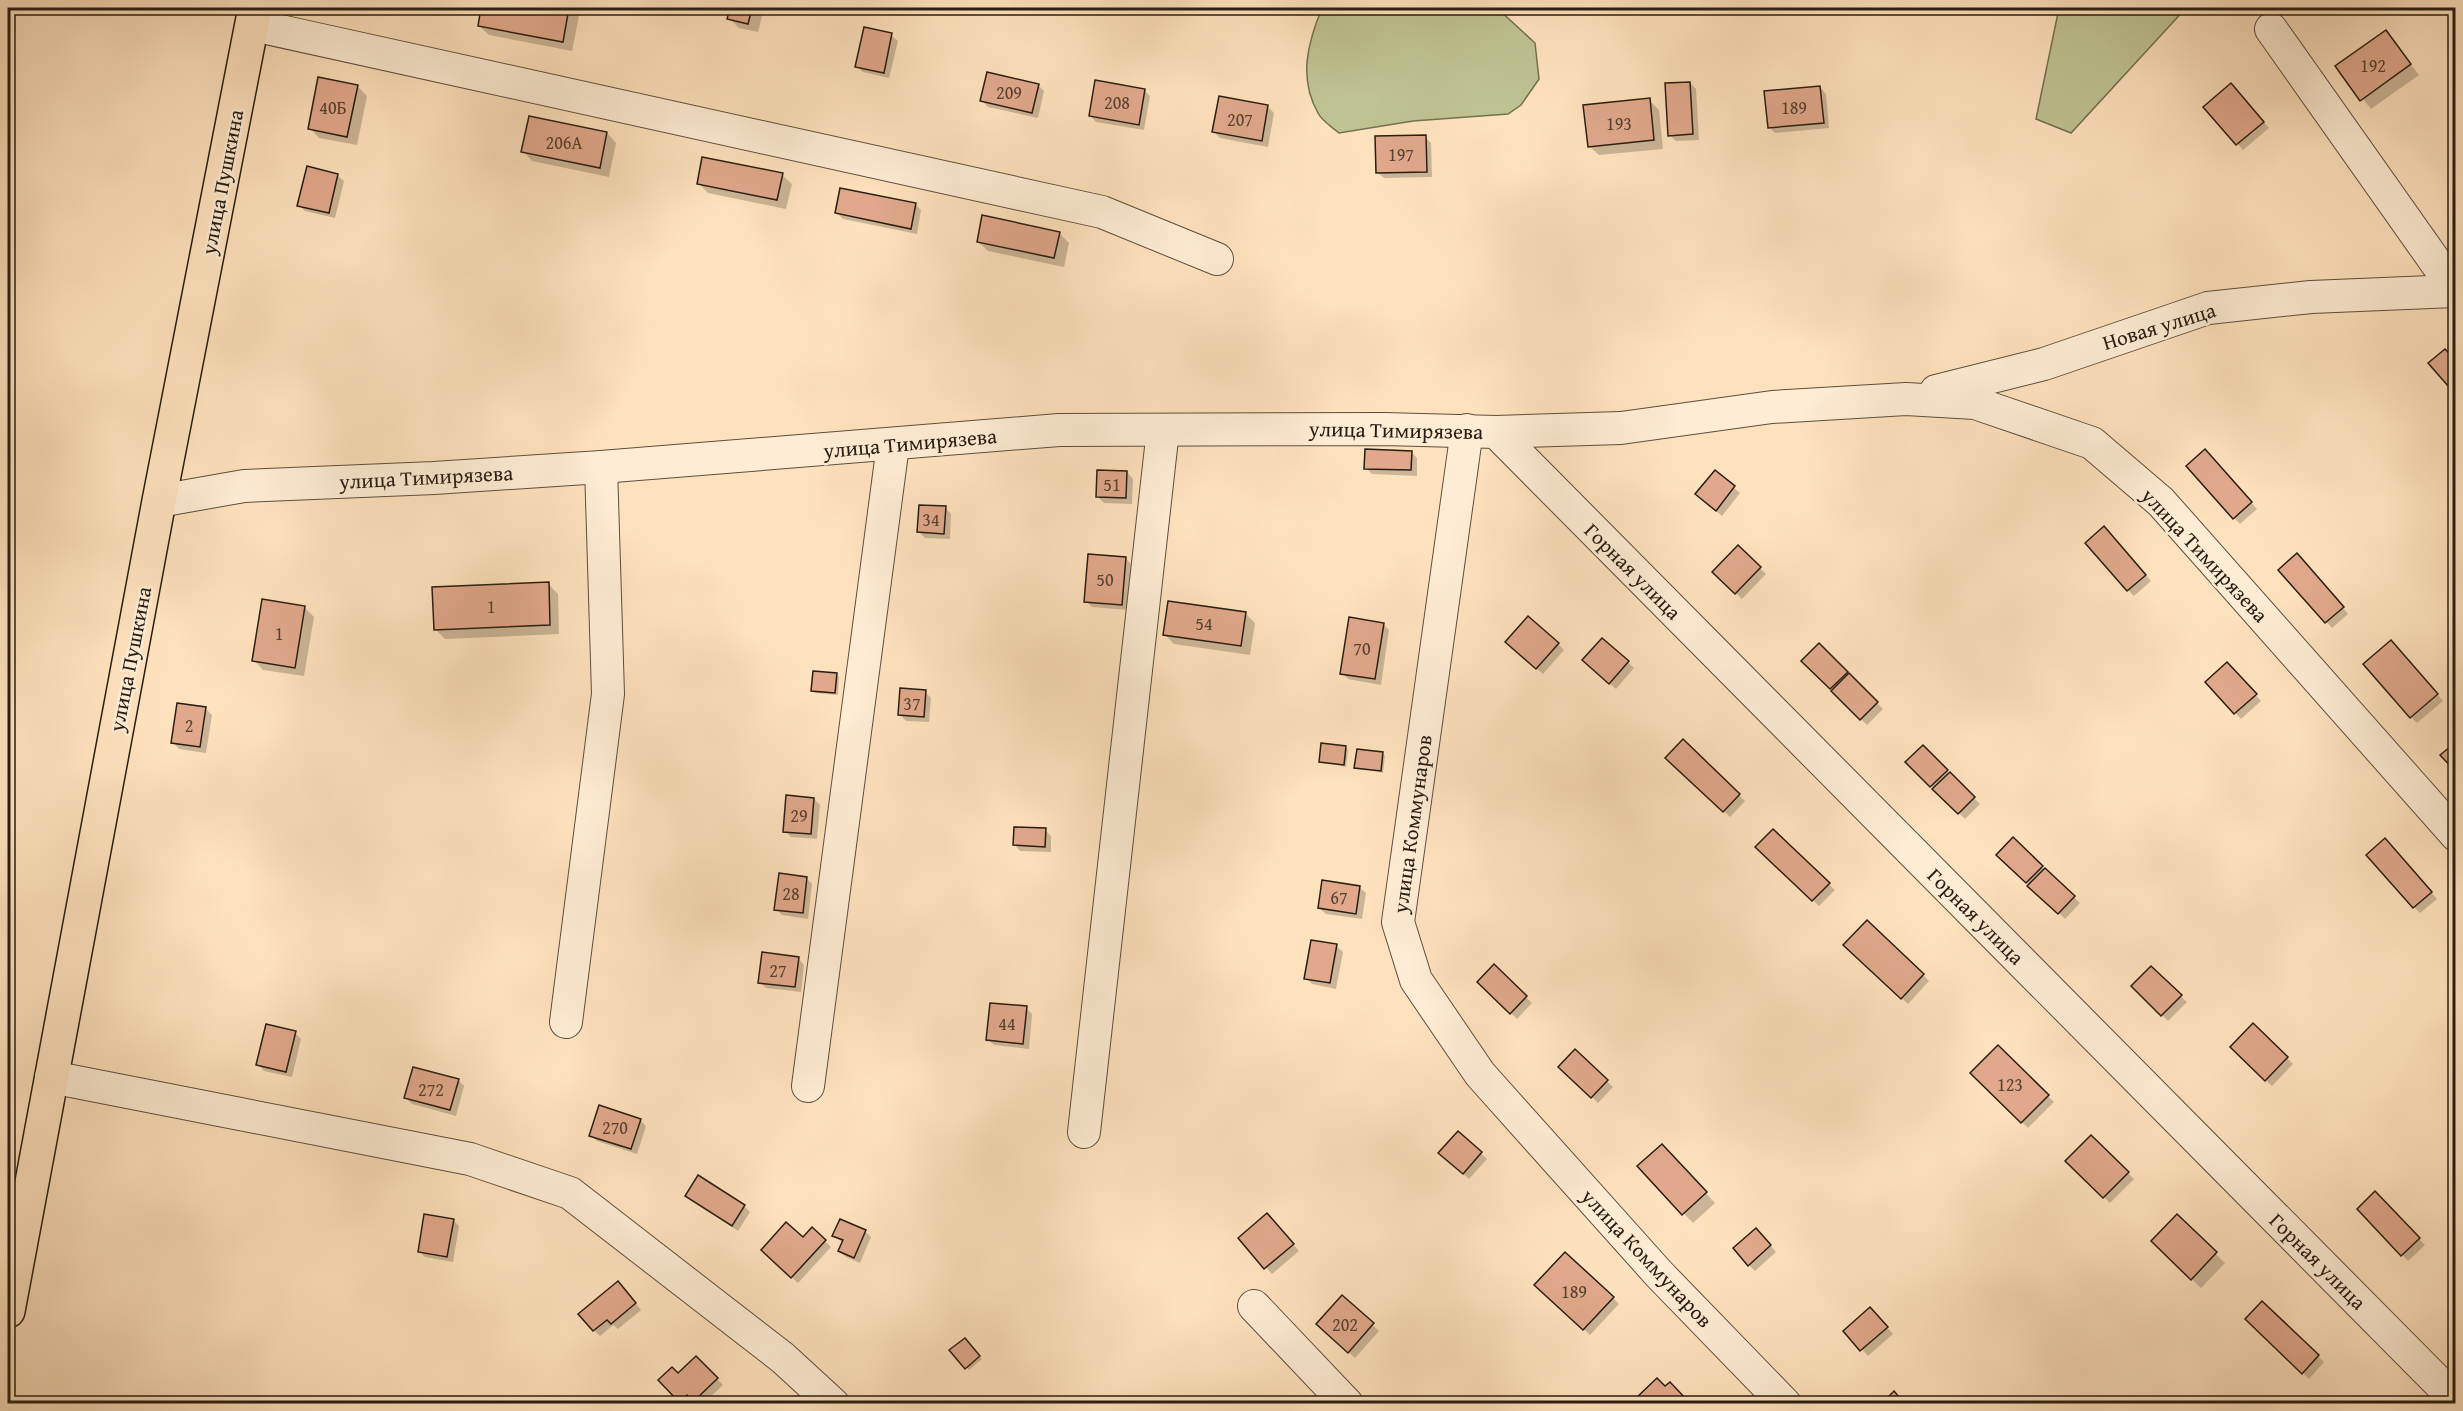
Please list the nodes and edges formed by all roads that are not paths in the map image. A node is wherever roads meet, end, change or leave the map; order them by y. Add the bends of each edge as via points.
1 (254, 16) edge
2 (2271, 29) dead end
3 (1217, 259) dead end
4 (2455, 291) edge
5 (1906, 399) junction
6 (1163, 430) junction
7 (1481, 431) junction
8 (892, 445) junction
9 (601, 467) junction
10 (159, 501) junction
11 (2456, 835) edge
12 (566, 1022) dead end
13 (51, 1077) junction
14 (808, 1086) dead end
15 (1084, 1132) dead end
16 (1254, 1306) dead end
17 (8, 1311) edge
18 (2456, 1400) edge
19 (832, 1404) edge
20 (1347, 1404) edge
21 (1785, 1404) edge

1 - 3 street via 1102,212
1 - 10 main road, улица Пушкина
2 - 4 street, Новая улица
4 - 5 street, Новая улица via 2311,297 2208,308 2044,364
5 - 7 street, улица Тимирязева via 1772,407 1621,428
5 - 11 street, улица Тимирязева via 1975,403 2092,443 2161,502
6 - 7 street, улица Тимирязева
6 - 8 street, улица Тимирязева via 1059,430
6 - 15 street
7 - 18 street, Горная улица
7 - 21 street, улица Коммунаров via 1398,922 1416,980 1480,1074 1659,1274
8 - 9 street, улица Тимирязева
8 - 14 street
9 - 10 street, улица Тимирязева via 244,486
9 - 12 street via 608,694
10 - 13 main road, улица Пушкина
13 - 17 main road, улица Пушкина
13 - 19 street via 470,1159 570,1193 783,1358
16 - 20 street

